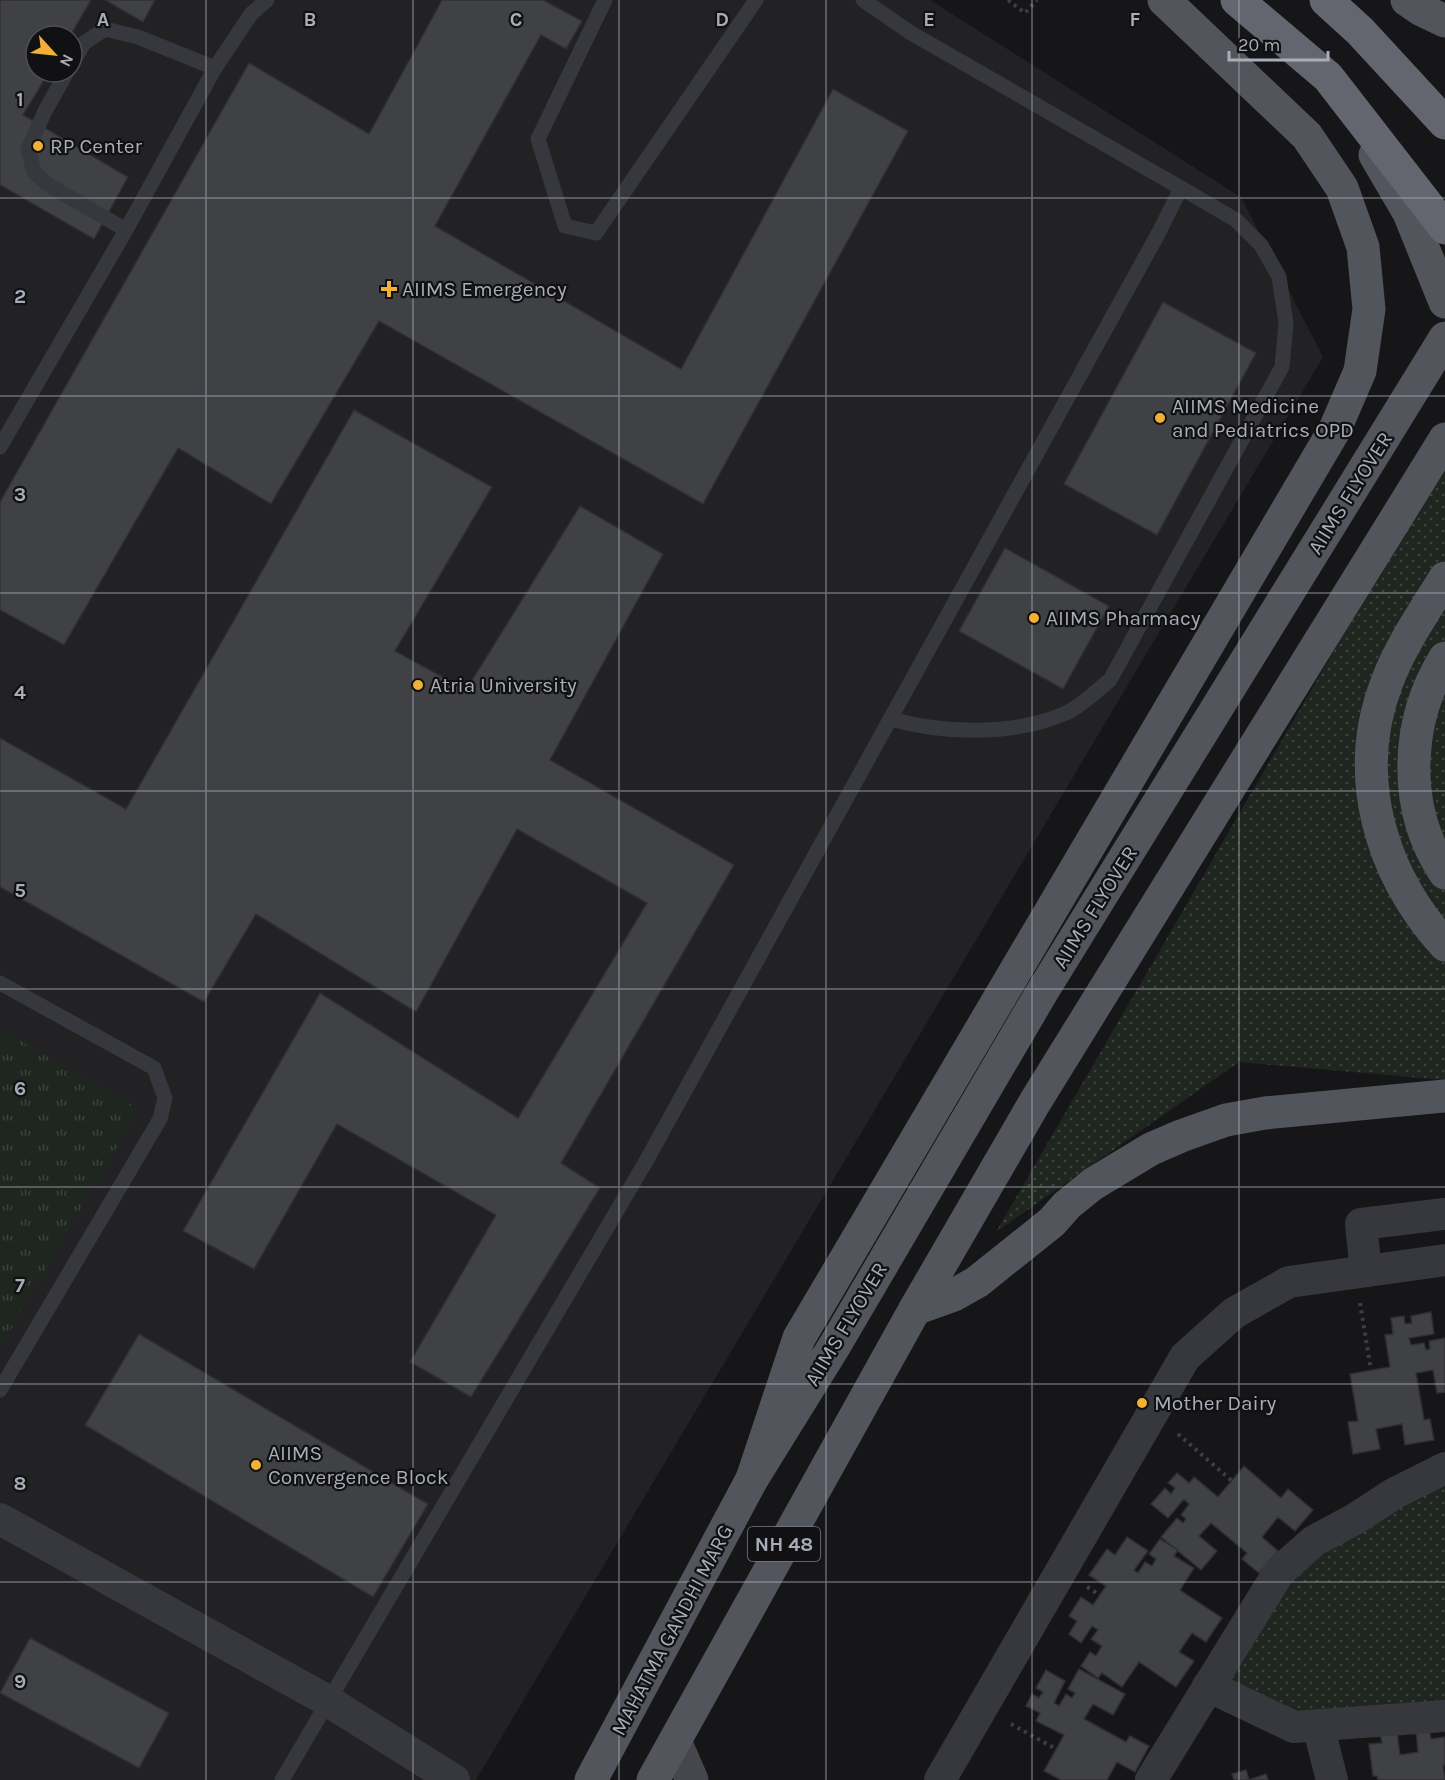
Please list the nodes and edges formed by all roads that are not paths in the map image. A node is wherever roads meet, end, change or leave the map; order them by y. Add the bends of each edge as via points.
1 (267, 0) edge
2 (605, 0) edge
3 (756, 0) edge
4 (863, 0) edge
5 (1164, 0) edge
6 (1237, 0) edge
7 (1326, 0) edge
8 (1407, 0) edge
9 (1445, 21) edge
10 (84, 43) edge
11 (215, 68) junction
12 (1328, 77) junction
13 (60, 84) edge
14 (1445, 123) edge
15 (1181, 188) junction
16 (1445, 228) edge
17 (126, 230) junction
18 (1445, 302) edge
19 (1445, 338) edge
20 (1445, 439) edge
21 (0, 447) edge
22 (1445, 578) edge
23 (1445, 658) edge
24 (891, 719) junction
25 (1445, 873) edge
26 (1445, 945) edge
27 (0, 983) edge
28 (1445, 1096) edge
29 (1445, 1214) edge
30 (1445, 1260) edge
31 (1361, 1271) junction
32 (915, 1309) junction
33 (0, 1390) edge
34 (1445, 1468) edge
35 (752, 1479) junction
36 (0, 1519) edge
37 (1208, 1686) junction
38 (328, 1701) junction
39 (1445, 1716) edge
40 (1318, 1725) junction
41 (675, 1741) junction
42 (282, 1780) edge
43 (454, 1780) edge
44 (591, 1780) edge
45 (653, 1780) edge
46 (692, 1780) edge
47 (940, 1780) edge
48 (1151, 1780) edge
49 (1332, 1780) edge

1 - 11 lane via 250,14
2 - 3 lane via 538,139 565,226 596,233
4 - 15 lane via 911,33
5 - 35 main road via 1307,136 1342,188 1364,257 1369,309 1360,371 1335,429 799,1338
6 - 12 highway
7 - 14 highway
8 - 9 main road
10 - 11 lane via 105,29 138,37
11 - 17 lane
12 - 16 highway
12 - 18 main road via 1409,213
13 - 17 lane via 28,149 34,172 47,184
15 - 24 lane
15 - 24 lane via 1236,220 1261,245 1279,277 1286,323 1282,367 1110,680 1069,712 1035,724 970,731
17 - 21 lane
19 - 35 main road, AIIMS FLYOVER via 1042,992
20 - 32 main road via 1035,1102
22 - 26 main road via 1402,649 1386,684 1378,711 1372,768 1378,825 1390,861 1411,903
23 - 25 main road via 1418,720 1413,771 1421,820
24 - 38 lane via 645,1163
27 - 33 lane via 154,1068 165,1098 160,1119
28 - 32 main road via 1265,1113 1226,1120 1181,1136 1093,1184 977,1282
29 - 31 street via 1360,1224
30 - 31 street
31 - 47 street via 1289,1282 1234,1312 1185,1357
32 - 41 main road, NH 48
34 - 37 street via 1314,1541 1279,1572
35 - 44 main road, MAHATMA GANDHI MARG
36 - 38 street
37 - 40 street via 1294,1727
37 - 48 street
38 - 42 lane
38 - 43 street
39 - 40 street
40 - 49 street
41 - 45 main road, NH 48
41 - 46 street

